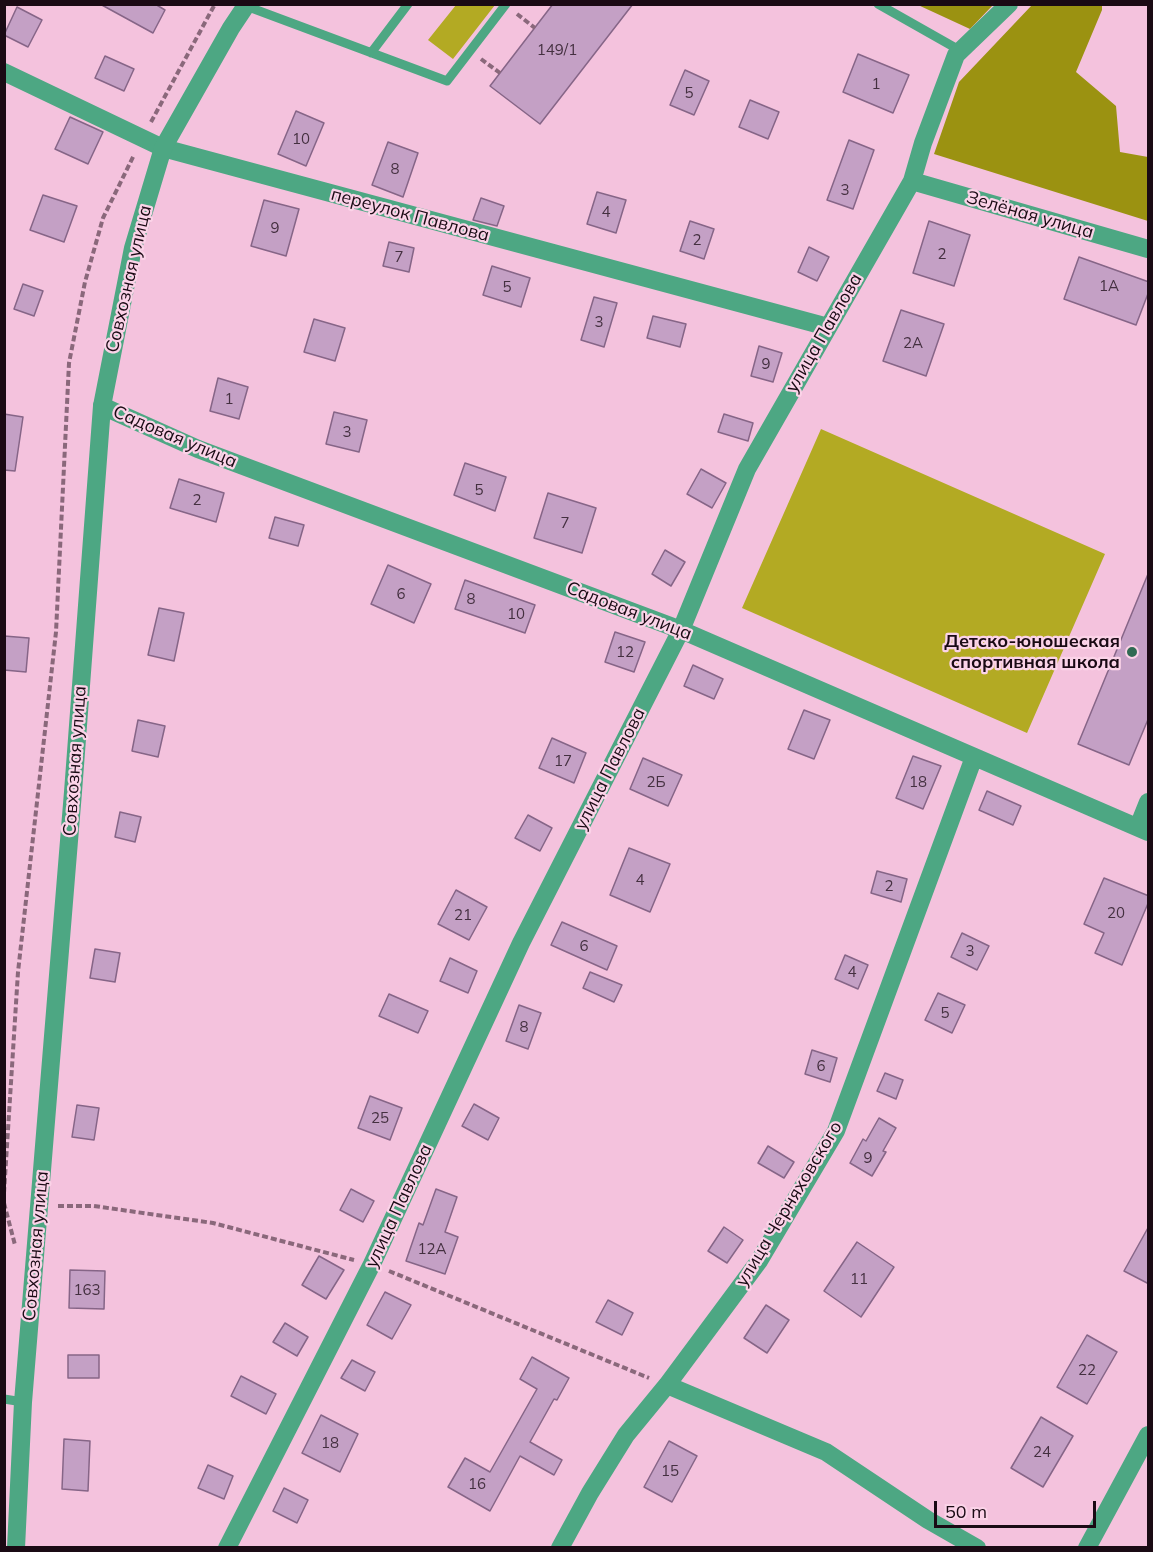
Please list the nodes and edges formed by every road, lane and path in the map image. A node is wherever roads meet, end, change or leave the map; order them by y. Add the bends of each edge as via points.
1 (408, 4) edge
2 (878, 4) edge
3 (1009, 4) edge
4 (247, 5) edge
5 (506, 5) edge
6 (535, 28) dead end
7 (470, 51) junction
8 (961, 51) junction
9 (371, 53) junction
10 (4, 72) edge
11 (500, 73) dead end
12 (163, 148) junction
13 (912, 181) junction
14 (1149, 249) edge
15 (828, 327) junction
16 (102, 406) junction
17 (681, 630) junction
18 (974, 757) junction
19 (1149, 802) edge
20 (1143, 829) edge
21 (667, 1385) junction
22 (4, 1399) edge
23 (23, 1402) junction
24 (1149, 1435) edge
25 (16, 1548) edge
26 (227, 1548) edge
27 (560, 1548) edge
28 (977, 1548) edge
29 (1087, 1548) edge

1 - 9 lane
2 - 8 lane
3 - 8 street, улица Павлова
4 - 9 lane
4 - 12 street, Совхозная улица
5 - 6 path
5 - 7 lane
7 - 9 lane via 447,81
7 - 11 path
8 - 13 street, улица Павлова via 923,143
10 - 12 street, переулок Павлова
12 - 15 street, переулок Павлова
12 - 16 street, Совхозная улица via 133,248
13 - 14 street, Зелёная улица
13 - 15 street, улица Павлова
15 - 17 street, улица Павлова via 747,469
16 - 17 street, Садовая улица via 198,449
16 - 23 street, Совхозная улица
17 - 18 street, Садовая улица
17 - 26 street, улица Павлова via 521,944 372,1264
18 - 20 street, Садовая улица
18 - 21 street, улица Черняховского via 836,1131 759,1261
19 - 20 street
21 - 27 street, улица Черняховского via 627,1435
21 - 28 street via 826,1452
22 - 23 lane
23 - 25 street, Совхозная улица
24 - 29 street

